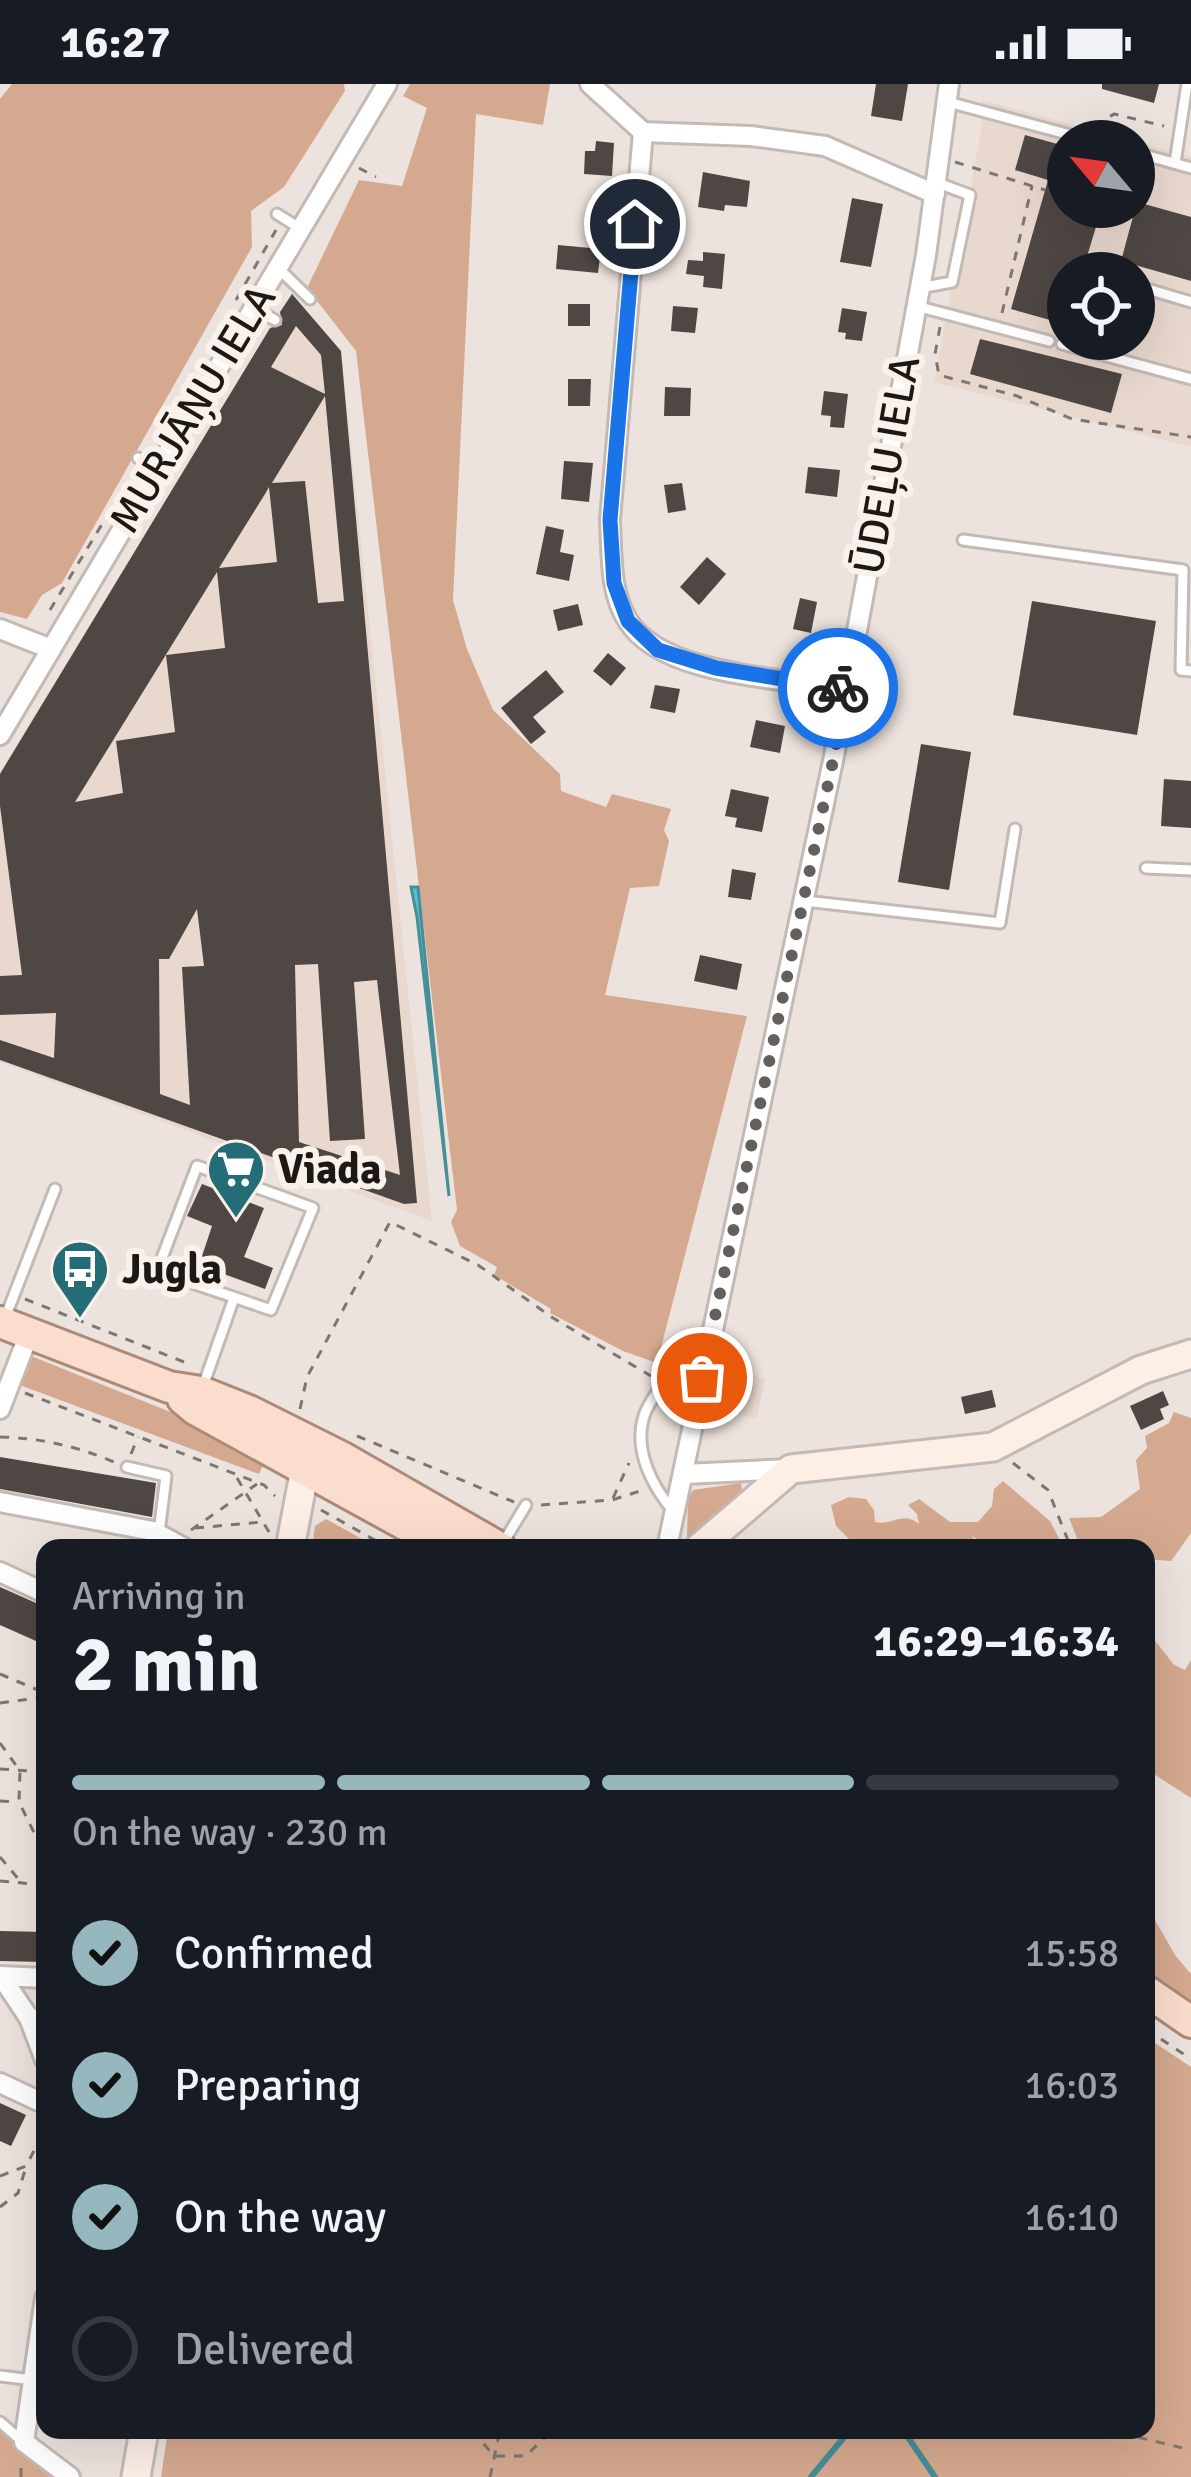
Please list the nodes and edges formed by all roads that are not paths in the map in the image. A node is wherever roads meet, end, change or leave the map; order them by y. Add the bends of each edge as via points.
1 (387, 84) edge
2 (590, 84) edge
3 (1186, 84) edge
4 (948, 93) edge
5 (1047, 127) edge
6 (644, 132) junction
7 (1155, 158) edge
8 (1175, 163) junction
9 (1191, 167) edge
10 (936, 188) junction
11 (277, 214) dead end
12 (301, 229) junction
13 (278, 268) junction
14 (1155, 291) edge
15 (917, 297) junction
16 (310, 299) dead end
17 (1191, 302) edge
18 (254, 308) junction
19 (275, 320) dead end
20 (1047, 341) edge
21 (1121, 360) edge
22 (1191, 379) edge
23 (138, 458) dead end
24 (158, 469) junction
25 (963, 540) dead end
26 (1187, 571) edge
27 (0, 629) edge
28 (51, 649) junction
29 (1191, 671) edge
30 (846, 690) junction
31 (0, 735) edge
32 (1015, 829) dead end
33 (1146, 868) dead end
34 (1191, 870) edge
35 (805, 901) junction
36 (55, 1189) dead end
37 (235, 1298) junction
38 (11, 1319) edge
39 (1191, 1354) edge
40 (702, 1378) junction
41 (204, 1382) junction
42 (735, 1384) dead end
43 (170, 1387) junction
44 (0, 1409) edge
45 (311, 1457) junction
46 (127, 1468) road end
47 (791, 1469) junction
48 (684, 1474) junction
49 (0, 1502) edge
50 (526, 1505) dead end
51 (675, 1513) junction
52 (161, 1539) edge
53 (165, 1539) edge
54 (281, 1539) edge
55 (434, 1539) edge
56 (481, 1539) edge
57 (505, 1539) edge
58 (669, 1539) edge
59 (709, 1539) edge
60 (0, 1572) edge
61 (36, 1588) edge
62 (0, 1976) edge
63 (36, 1978) edge
64 (1155, 1997) edge
65 (36, 2018) edge
66 (1191, 2022) edge
67 (0, 2083) edge
68 (36, 2100) edge
69 (36, 2360) edge
70 (0, 2376) edge
71 (33, 2380) junction
72 (0, 2422) edge
73 (142, 2439) edge
74 (24, 2443) junction
75 (70, 2477) edge
76 (136, 2477) edge

1 - 12 street, MURJĀŅU IELA
2 - 6 street
3 - 8 lane
4 - 5 lane
4 - 10 street, ŪDEĻU IELA
6 - 10 street via 825,146
6 - 30 street via 610,520 614,583 628,621 658,650
7 - 8 lane
8 - 9 lane
10 - 15 street, ŪDEĻU IELA
10 - 15 lane via 970,196 952,282
11 - 12 lane
12 - 13 street, MURJĀŅU IELA
13 - 16 lane
13 - 18 street, MURJĀŅU IELA
14 - 17 lane
15 - 20 lane via 942,314
15 - 30 street, ŪDEĻU IELA
18 - 19 lane
18 - 24 street, MURJĀŅU IELA
21 - 22 lane
23 - 24 lane
24 - 28 street, MURJĀŅU IELA
25 - 26 lane
26 - 29 lane via 1181,670
27 - 28 street
28 - 31 street, MURJĀŅU IELA
30 - 35 street, ŪDEĻU IELA
32 - 35 lane via 1000,923
33 - 34 lane
35 - 40 street, ŪDEĻU IELA
36 - 38 lane
37 - 37 lane via 271,1310 313,1208 197,1166 157,1271
37 - 41 lane
38 - 43 main road
38 - 44 street via 9,1387
39 - 47 street via 1142,1370 992,1447
40 - 42 lane
40 - 48 street, ŪDEĻU IELA
40 - 51 lane via 663,1383 644,1417 642,1457
41 - 43 main road
41 - 45 main road
43 - 45 main road via 195,1409
45 - 54 street
45 - 55 main road
45 - 56 main road
46 - 53 lane via 166,1476
47 - 48 street
47 - 59 street
48 - 51 street, ŪDEĻU IELA
49 - 52 street
50 - 57 lane
51 - 58 street, ŪDEĻU IELA
60 - 61 street
62 - 63 street
62 - 65 street
64 - 66 main road
67 - 68 street
69 - 71 street
70 - 71 lane
71 - 74 street
72 - 74 lane
73 - 76 street
74 - 75 street

